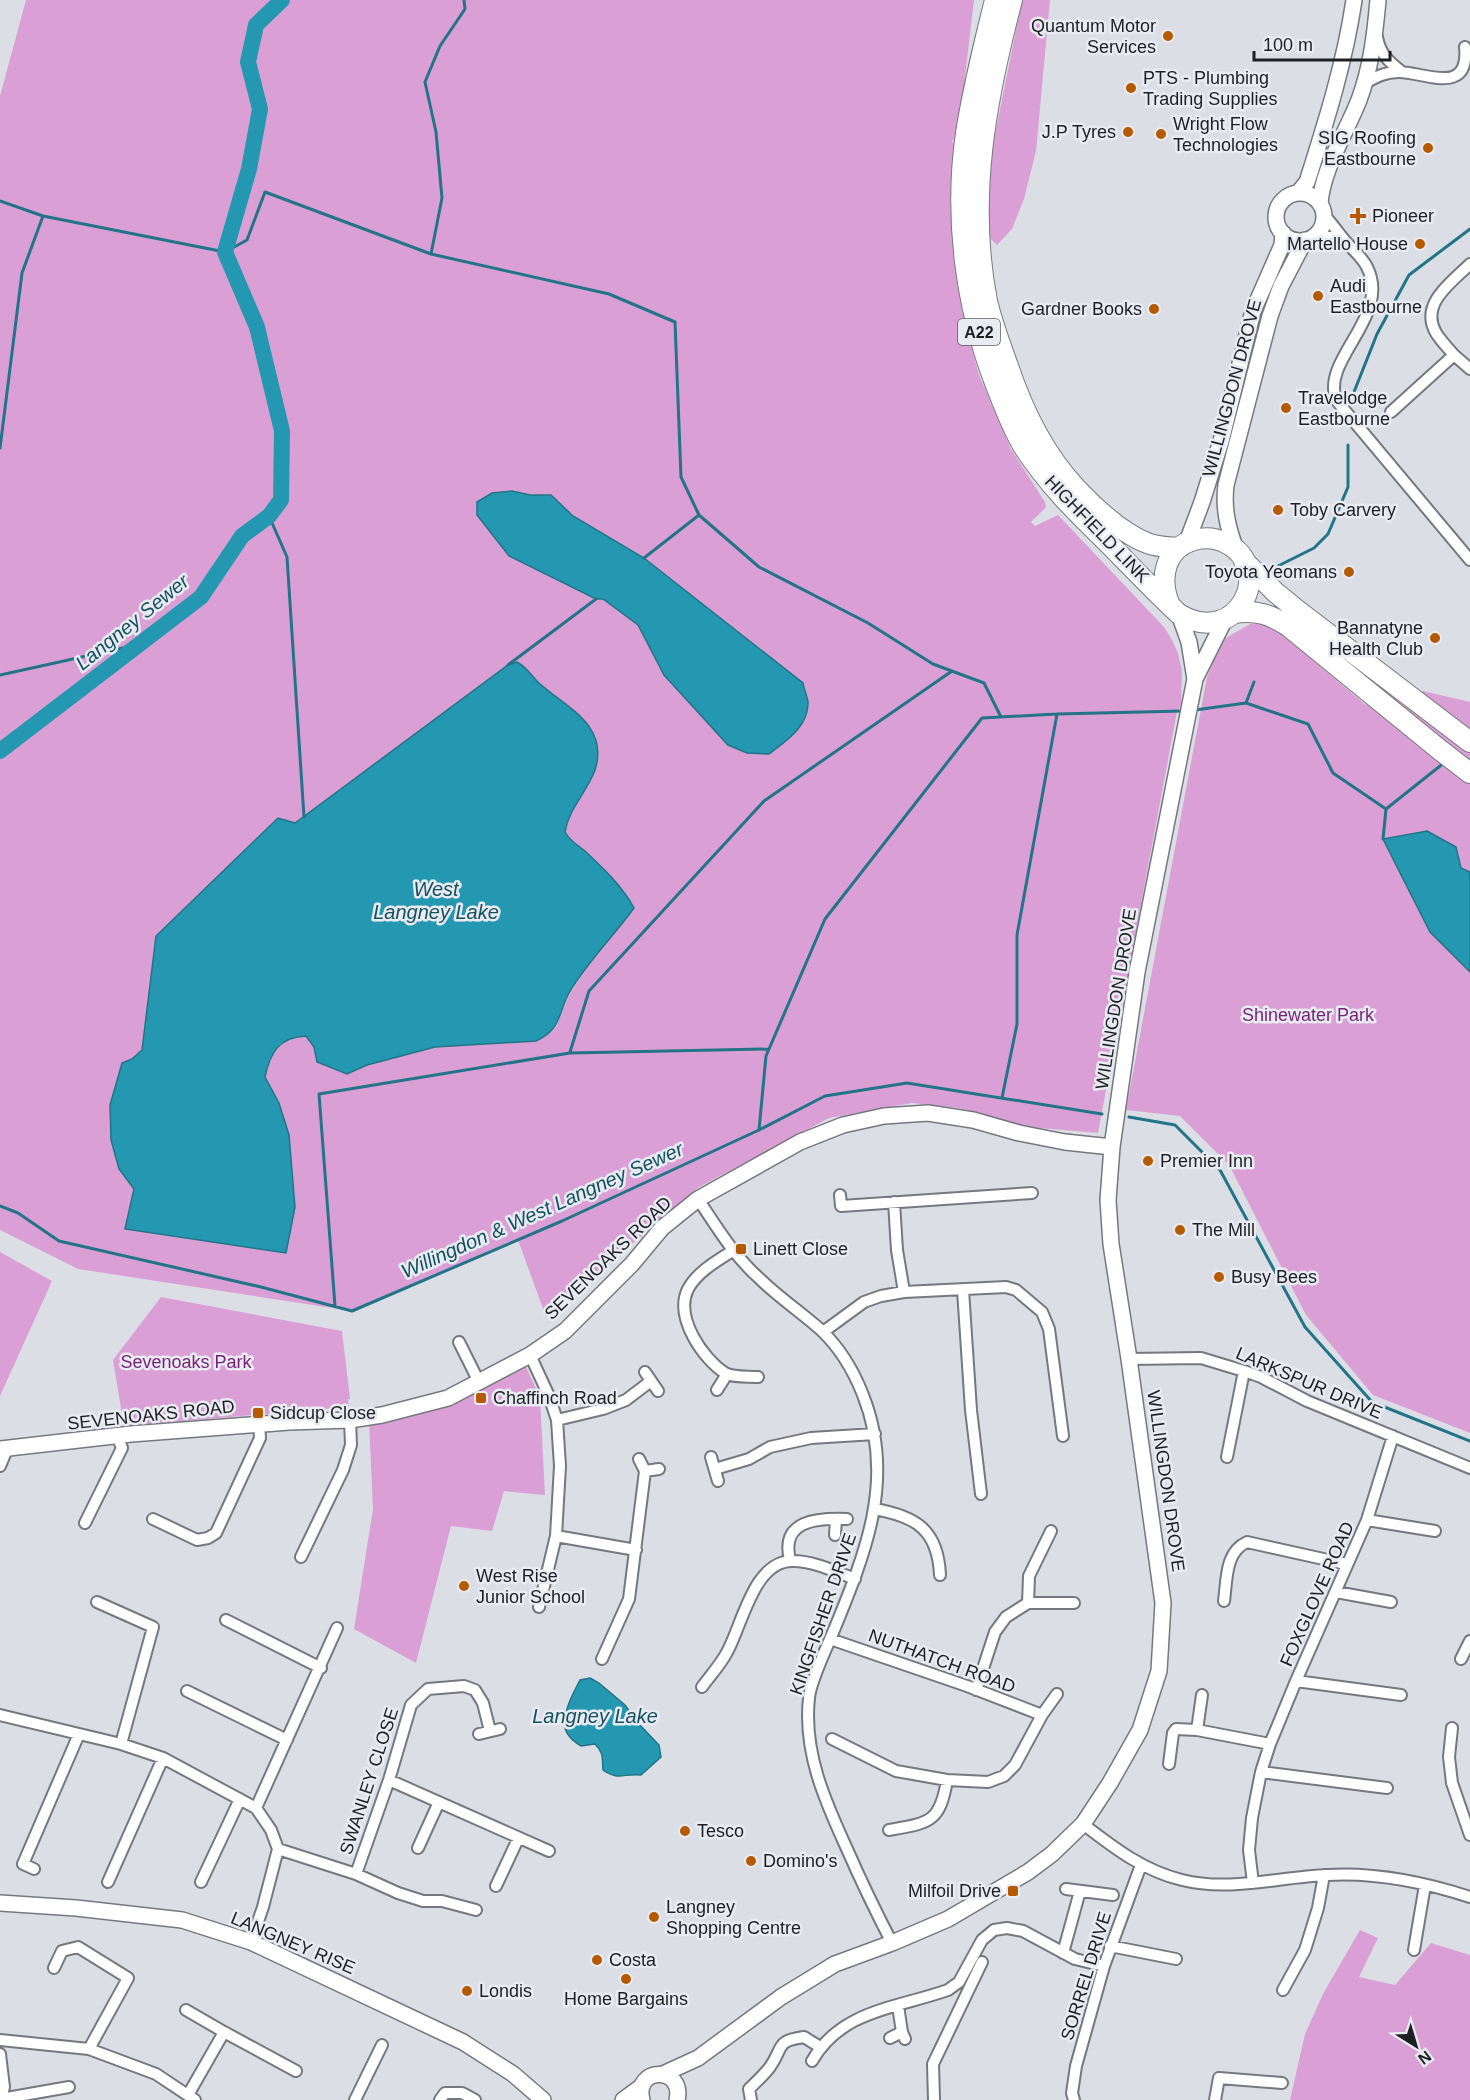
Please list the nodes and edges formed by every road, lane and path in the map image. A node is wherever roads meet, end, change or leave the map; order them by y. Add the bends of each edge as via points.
1 (995, 0) edge
2 (1012, 0) edge
3 (1354, 0) edge
4 (1378, 0) edge
5 (1375, 29) junction
6 (1465, 47) dead end
7 (1402, 72) junction
8 (1364, 84) junction
9 (1298, 193) junction
10 (1322, 209) junction
11 (1283, 233) junction
12 (1310, 238) junction
13 (1346, 243) junction
14 (1470, 264) edge
15 (1454, 355) junction
16 (1470, 369) edge
17 (1391, 412) dead end
18 (1182, 545) junction
19 (1240, 555) junction
20 (1470, 560) edge
21 (1174, 609) junction
22 (1230, 616) junction
23 (1195, 679) junction
24 (1465, 739) edge
25 (1464, 768) edge
26 (1112, 1147) junction
27 (1032, 1193) dead end
28 (840, 1195) dead end
29 (698, 1199) junction
30 (894, 1202) junction
31 (734, 1250) junction
32 (963, 1290) junction
33 (904, 1292) junction
34 (824, 1332) junction
35 (459, 1342) dead end
36 (530, 1355) junction
37 (1129, 1359) junction
38 (1244, 1371) junction
39 (645, 1372) dead end
40 (726, 1374) junction
41 (758, 1377) dead end
42 (651, 1381) junction
43 (480, 1382) junction
44 (717, 1389) dead end
45 (658, 1391) dead end
46 (350, 1420) junction
47 (557, 1420) junction
48 (259, 1424) junction
49 (874, 1434) junction
50 (117, 1436) junction
51 (1063, 1436) dead end
52 (1393, 1436) junction
53 (4, 1448) edge
54 (1227, 1456) dead end
55 (711, 1457) dead end
56 (639, 1459) dead end
57 (0, 1466) edge
58 (1470, 1468) edge
59 (659, 1469) dead end
60 (715, 1469) junction
61 (645, 1471) junction
62 (718, 1481) dead end
63 (981, 1494) dead end
64 (874, 1509) junction
65 (153, 1519) dead end
66 (1367, 1520) junction
67 (85, 1523) dead end
68 (1051, 1531) dead end
69 (1434, 1531) dead end
70 (835, 1535) dead end
71 (556, 1536) junction
72 (636, 1550) junction
73 (301, 1557) dead end
74 (790, 1560) junction
75 (1346, 1564) junction
76 (940, 1575) dead end
77 (855, 1579) junction
78 (1336, 1592) junction
79 (1224, 1600) dead end
80 (97, 1602) dead end
81 (1391, 1602) dead end
82 (1029, 1603) junction
83 (1074, 1603) dead end
84 (539, 1607) dead end
85 (225, 1620) dead end
86 (338, 1628) dead end
87 (830, 1639) junction
88 (1470, 1641) edge
89 (602, 1659) dead end
90 (1461, 1659) dead end
91 (321, 1668) junction
92 (1296, 1681) junction
93 (702, 1687) dead end
94 (187, 1690) dead end
95 (976, 1690) junction
96 (1057, 1694) dead end
97 (1202, 1695) dead end
98 (1401, 1695) dead end
99 (0, 1715) edge
100 (1042, 1715) junction
101 (1452, 1728) dead end
102 (1197, 1730) junction
103 (490, 1731) dead end
104 (79, 1734) junction
105 (832, 1739) dead end
106 (287, 1740) junction
107 (121, 1744) junction
108 (1270, 1744) junction
109 (163, 1758) junction
110 (1168, 1764) dead end
111 (1261, 1772) junction
112 (389, 1780) junction
113 (947, 1780) junction
114 (1387, 1788) dead end
115 (240, 1799) junction
116 (439, 1802) junction
117 (256, 1808) junction
118 (1083, 1824) junction
119 (889, 1830) dead end
120 (1470, 1835) edge
121 (518, 1839) junction
122 (418, 1848) dead end
123 (278, 1849) junction
124 (549, 1851) dead end
125 (1141, 1865) junction
126 (34, 1869) dead end
127 (356, 1874) junction
128 (1324, 1875) junction
129 (108, 1882) dead end
130 (201, 1882) dead end
131 (1253, 1883) junction
132 (1425, 1885) junction
133 (496, 1886) dead end
134 (1066, 1889) dead end
135 (1080, 1891) junction
136 (1113, 1895) dead end
137 (1469, 1895) edge
138 (0, 1903) edge
139 (476, 1910) dead end
140 (251, 1942) junction
141 (891, 1943) junction
142 (1110, 1946) junction
143 (1414, 1950) dead end
144 (1063, 1953) junction
145 (1176, 1959) dead end
146 (982, 1962) dead end
147 (1104, 1966) junction
148 (54, 1968) dead end
149 (1283, 1990) dead end
150 (898, 2006) junction
151 (186, 2010) dead end
152 (224, 2032) junction
153 (890, 2038) dead end
154 (0, 2040) edge
155 (382, 2045) dead end
156 (820, 2047) junction
157 (88, 2049) junction
158 (0, 2054) edge
159 (698, 2058) junction
160 (812, 2061) dead end
161 (296, 2071) dead end
162 (663, 2074) junction
163 (1282, 2083) dead end
164 (69, 2088) dead end
165 (642, 2093) edge
166 (677, 2094) edge
167 (191, 2098) edge
168 (1, 2099) edge
169 (356, 2100) edge
170 (440, 2100) edge
171 (475, 2100) edge
172 (543, 2100) edge
173 (623, 2100) edge
174 (751, 2100) edge
175 (934, 2100) edge
176 (1074, 2100) edge
177 (1215, 2100) edge

1 - 21 highway, HIGHFIELD LINK / A22 via 973,95 963,169 964,255 985,354 1009,418 1039,469 1058,494
2 - 18 highway, HIGHFIELD LINK / A22 via 991,86 979,184 982,263 997,337 1032,426 1068,480 1128,533 1146,543
3 - 9 main road via 1338,84 1306,182
4 - 5 main road
5 - 7 street via 1381,52
5 - 8 main road
6 - 7 street via 1466,63 1456,76 1446,79
7 - 8 street via 1377,75
8 - 10 main road via 1323,184
9 - 10 main road via 1311,196
9 - 11 main road via 1286,197 1278,207 1276,221
10 - 12 main road via 1323,222
10 - 13 street
11 - 12 main road via 1293,240
11 - 18 main road, WILLINGDON DROVE via 1282,245 1253,311 1199,511
12 - 13 street via 1330,237
12 - 19 main road, WILLINGDON DROVE via 1281,286 1270,316 1226,485 1225,515
13 - 20 street via 1368,268 1372,292 1371,304 1333,385 1336,400
14 - 15 street via 1432,305 1436,333
15 - 16 street
15 - 17 street
18 - 19 highway via 1207,538 1218,540
18 - 21 highway via 1168,562 1163,580 1164,592
19 - 22 highway via 1248,571 1247,594
19 - 24 highway via 1290,604
21 - 22 highway via 1201,624
21 - 23 main road, WILLINGDON DROVE via 1189,642
22 - 23 main road, WILLINGDON DROVE
22 - 25 highway via 1257,612 1288,626
23 - 26 main road, WILLINGDON DROVE via 1137,972
26 - 29 main road, SEVENOAKS ROAD via 1065,1142 928,1113 884,1116 843,1125 800,1142
26 - 37 main road, WILLINGDON DROVE via 1110,1244
27 - 30 street
28 - 30 street via 841,1206
29 - 31 street, KINGFISHER DRIVE
29 - 36 main road, SEVENOAKS ROAD via 662,1228 565,1331
30 - 33 street
31 - 34 street, KINGFISHER DRIVE via 758,1277
31 - 40 street via 705,1269 688,1290 683,1310 690,1332
32 - 33 street
32 - 51 street via 1006,1287 1016,1290 1042,1312 1049,1329
32 - 63 street
33 - 34 street via 864,1302
34 - 49 street, KINGFISHER DRIVE via 852,1370
35 - 43 street
36 - 43 main road, SEVENOAKS ROAD
36 - 47 street
37 - 38 street, LARKSPUR DRIVE via 1201,1358
37 - 118 main road, WILLINGDON DROVE via 1163,1603 1159,1671 1140,1730
38 - 52 street, LARKSPUR DRIVE
38 - 54 street
39 - 42 street
40 - 41 street
40 - 44 street
42 - 45 street
42 - 47 street via 626,1400
43 - 46 main road, SEVENOAKS ROAD via 448,1398
46 - 48 main road, SEVENOAKS ROAD
46 - 73 street via 351,1444 343,1470
47 - 71 street via 560,1466
48 - 50 main road, SEVENOAKS ROAD
48 - 65 street via 260,1438 216,1533 196,1540
49 - 60 street via 811,1438 770,1447 749,1459
49 - 64 street, KINGFISHER DRIVE via 879,1468
50 - 53 main road, SEVENOAKS ROAD
50 - 67 street via 122,1448 118,1459
52 - 58 street, LARKSPUR DRIVE
52 - 66 street, FOXGLOVE ROAD
53 - 57 street
55 - 60 street
56 - 61 street
59 - 61 street
60 - 62 street
61 - 72 street
64 - 76 street via 910,1519 926,1531 935,1543
64 - 77 street, KINGFISHER DRIVE
66 - 69 street, FOXGLOVE ROAD
66 - 75 street, FOXGLOVE ROAD
68 - 82 street via 1029,1576
70 - 74 street via 842,1519 810,1521 796,1528 789,1538
71 - 72 street
71 - 84 street
72 - 89 street via 629,1599
74 - 77 street
74 - 93 street via 761,1577 726,1655
75 - 78 street, FOXGLOVE ROAD
75 - 79 street via 1247,1542 1237,1546 1231,1556
77 - 87 street, KINGFISHER DRIVE
78 - 81 street
78 - 92 street, FOXGLOVE ROAD
80 - 107 street via 153,1627
82 - 83 street
82 - 95 street via 1006,1617 995,1632
85 - 91 street
86 - 91 street
87 - 95 street, NUTHATCH ROAD
87 - 141 street, KINGFISHER DRIVE via 809,1695 810,1752 822,1795
88 - 90 street
91 - 106 street
92 - 98 street, FOXGLOVE ROAD
92 - 108 street, FOXGLOVE ROAD
94 - 106 street
95 - 100 street, NUTHATCH ROAD
96 - 100 street
97 - 102 street
99 - 104 street
100 - 113 street via 1015,1766 1004,1776 988,1782
101 - 120 street via 1452,1783
102 - 108 street
102 - 110 street via 1176,1729
103 - 112 street, SWANLEY CLOSE via 483,1703 475,1690 464,1686 428,1689 411,1705
104 - 107 street
104 - 126 street via 23,1864
105 - 113 street via 897,1771
106 - 117 street
107 - 109 street
108 - 111 street, FOXGLOVE ROAD
109 - 115 street
109 - 129 street
111 - 114 street
111 - 131 street, FOXGLOVE ROAD via 1249,1850
112 - 116 street
112 - 127 street, SWANLEY CLOSE
113 - 119 street via 940,1811 930,1820
115 - 117 street
115 - 130 street
116 - 121 street
116 - 122 street
117 - 123 street
118 - 125 street
118 - 141 main road, WILLINGDON DROVE via 1052,1854 998,1891 948,1919
121 - 124 street
121 - 133 street
123 - 127 street, SWANLEY CLOSE
123 - 140 street
125 - 131 street via 1182,1880
125 - 142 street, SORREL DRIVE
127 - 139 street, SWANLEY CLOSE via 423,1901 442,1901
128 - 131 street
128 - 132 street via 1359,1874
128 - 149 street via 1305,1950
132 - 137 street
132 - 143 street
134 - 135 street
135 - 136 street
135 - 144 street
138 - 140 main road, LANGNEY RISE via 182,1920
140 - 172 main road, LANGNEY RISE via 463,2042 513,2074
141 - 159 main road, WILLINGDON DROVE via 826,1969
142 - 145 street
142 - 147 street, SORREL DRIVE
144 - 147 street
144 - 150 street via 1023,1931 994,1930 982,1940 959,1982 948,1990
146 - 175 street via 933,2064
147 - 176 street, SORREL DRIVE via 1076,2066
148 - 157 street via 62,1951 78,1947 128,1978
150 - 153 street via 904,2035
150 - 156 street via 851,2021
151 - 152 street
152 - 161 street
152 - 167 street
154 - 157 street
155 - 169 street
156 - 160 street
156 - 174 street via 804,2037 780,2045 770,2067 749,2089
157 - 167 street via 156,2074
158 - 168 street via 4,2087
159 - 162 main road, WILLINGDON DROVE
159 - 166 main road, WILLINGDON DROVE
162 - 165 main road, WILLINGDON DROVE via 650,2076
162 - 166 main road via 672,2079
163 - 177 street via 1219,2078
164 - 168 street
165 - 173 main road, WILLINGDON DROVE
170 - 171 street via 445,2093 462,2093

